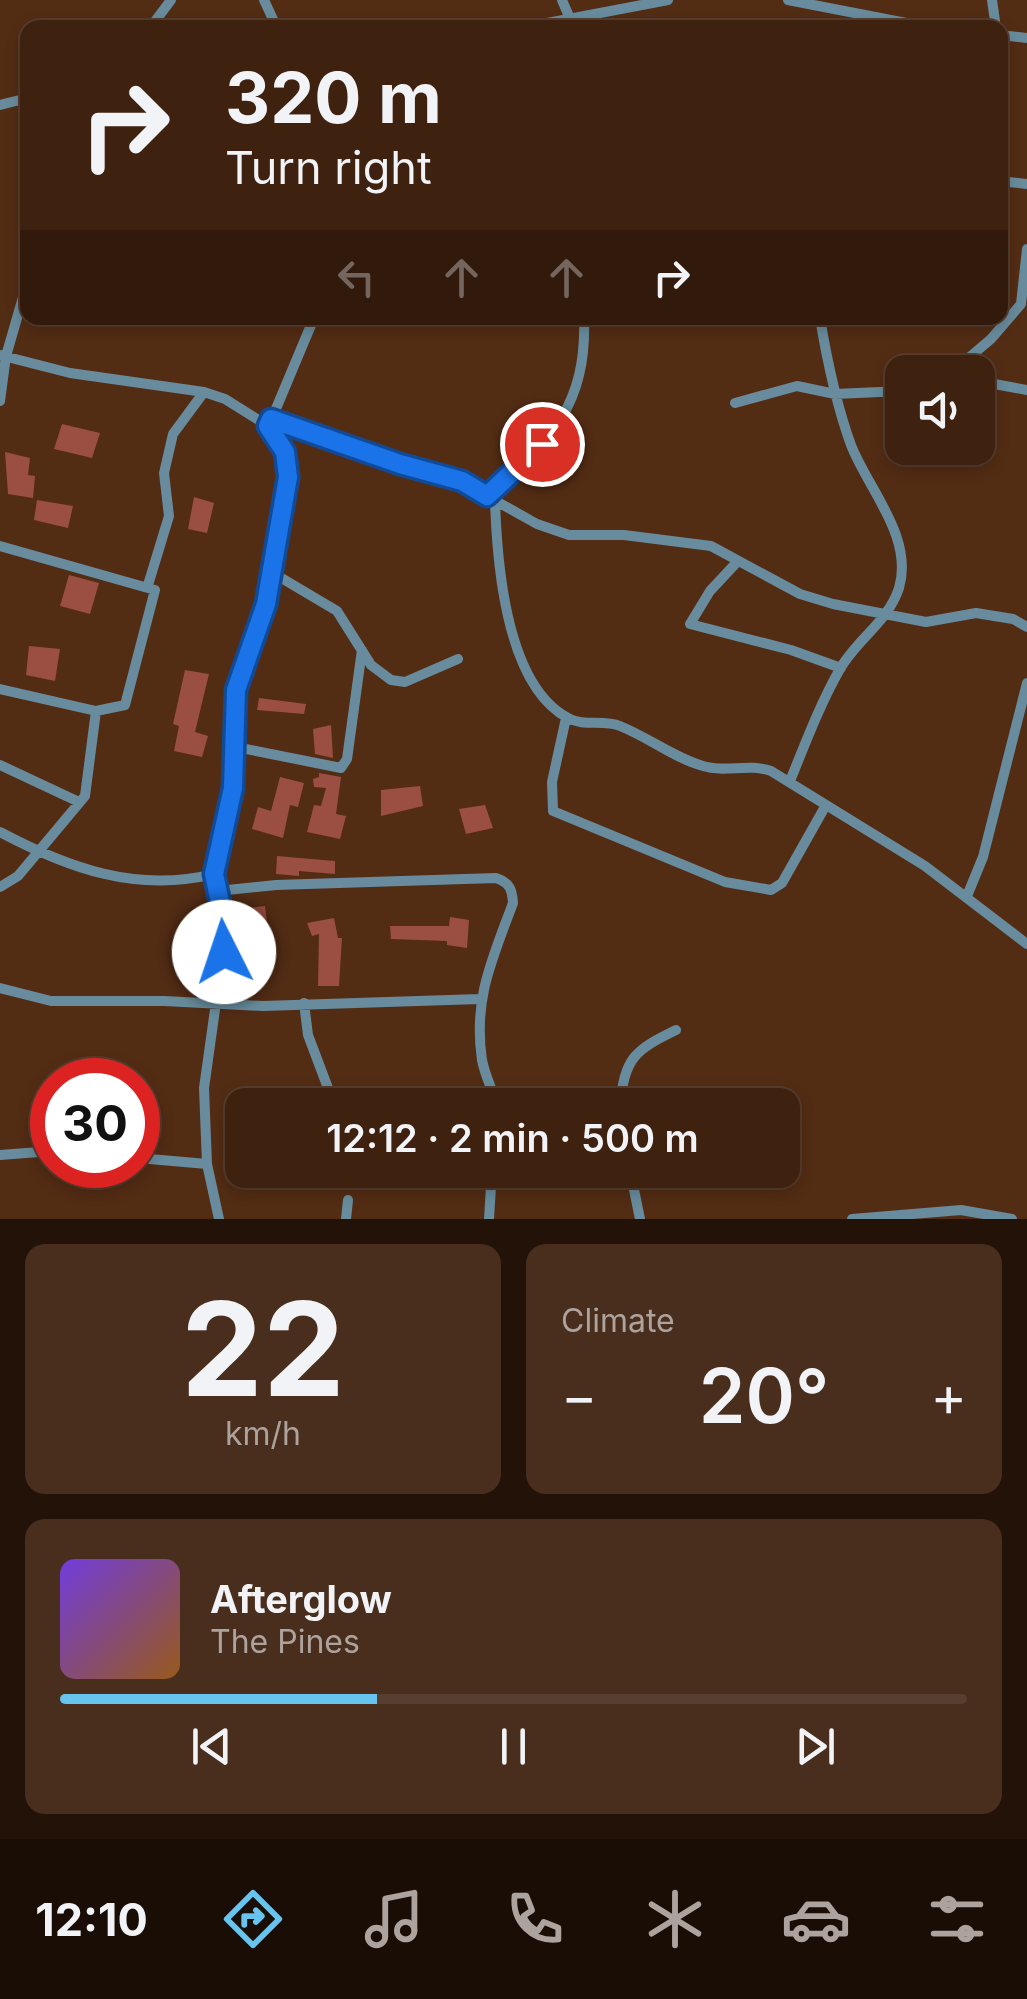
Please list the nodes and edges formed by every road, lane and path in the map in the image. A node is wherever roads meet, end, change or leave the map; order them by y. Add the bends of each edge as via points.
1 (668, 0) edge
2 (788, 0) edge
3 (862, 0) edge
4 (860, 14) junction
5 (580, 20) edge
6 (891, 20) edge
7 (1027, 249) edge
8 (20, 304) edge
9 (1008, 319) edge
10 (311, 325) edge
11 (584, 325) edge
12 (821, 325) edge
13 (1003, 325) edge
14 (972, 355) edge
15 (3, 356) edge
16 (995, 384) edge
17 (1027, 390) edge
18 (204, 392) junction
19 (885, 392) edge
20 (836, 394) junction
21 (0, 402) edge
22 (735, 403) dead end
23 (270, 423) junction
24 (491, 499) junction
25 (0, 546) edge
26 (738, 561) junction
27 (273, 572) junction
28 (148, 585) junction
29 (888, 612) junction
30 (1027, 628) edge
31 (362, 650) junction
32 (458, 658) dead end
33 (841, 668) junction
34 (1027, 683) edge
35 (0, 689) edge
36 (96, 712) junction
37 (566, 718) junction
38 (232, 746) junction
39 (0, 766) edge
40 (790, 781) junction
41 (79, 802) junction
42 (826, 804) junction
43 (0, 832) edge
44 (35, 851) junction
45 (214, 874) junction
46 (0, 887) edge
47 (218, 891) junction
48 (967, 896) junction
49 (1027, 944) edge
50 (0, 988) edge
51 (480, 999) junction
52 (216, 1002) junction
53 (304, 1002) junction
54 (676, 1030) dead end
55 (328, 1088) edge
56 (490, 1088) edge
57 (622, 1088) edge
58 (30, 1152) edge
59 (0, 1154) edge
60 (160, 1160) edge
61 (207, 1164) junction
62 (491, 1188) edge
63 (634, 1188) edge
64 (348, 1200) dead end
65 (218, 1219) edge
66 (346, 1219) edge
67 (489, 1219) edge
68 (640, 1219) edge
69 (852, 1219) edge
70 (1012, 1219) edge

1 - 5 street
2 - 4 street
3 - 4 street
4 - 6 street
7 - 9 street via 1021,304
8 - 15 street
10 - 23 street
11 - 24 street via 576,394 542,444
12 - 20 street
13 - 14 street
15 - 18 street
15 - 21 street
16 - 17 street
18 - 23 street
18 - 28 street via 172,434 164,473 169,516
19 - 20 street
20 - 22 street via 797,386
20 - 29 street via 852,447 897,539 900,584
23 - 24 street via 462,481
23 - 27 street via 287,465
24 - 26 street via 559,533 690,542
24 - 37 street via 500,587 528,676
25 - 28 street
26 - 29 street via 800,594
26 - 33 street via 690,624
27 - 31 street via 337,611
27 - 38 street via 236,690
28 - 36 street via 155,596 129,699
29 - 30 street via 926,622 976,613
29 - 33 street
31 - 32 street via 382,676 398,682
31 - 38 street via 341,768
33 - 40 street
34 - 48 street via 983,858
35 - 36 street
36 - 41 street via 87,790
37 - 40 street via 622,726 699,765 757,766
37 - 42 street via 552,811 724,882 771,890 782,883
38 - 45 street via 233,788
39 - 41 street
40 - 42 street
41 - 44 street
42 - 48 street
43 - 44 street
44 - 45 street via 116,878
44 - 46 street via 18,876
45 - 47 street
47 - 51 street via 500,879 512,890 513,903
47 - 52 street via 226,931
48 - 49 street
50 - 52 street via 52,1001
51 - 53 street
51 - 56 street
52 - 53 street
52 - 61 street via 204,1088
53 - 55 street via 308,1035
54 - 57 street via 639,1048
58 - 59 street
60 - 61 street
61 - 65 street
62 - 67 street
63 - 68 street
64 - 66 street
69 - 70 street via 961,1210

